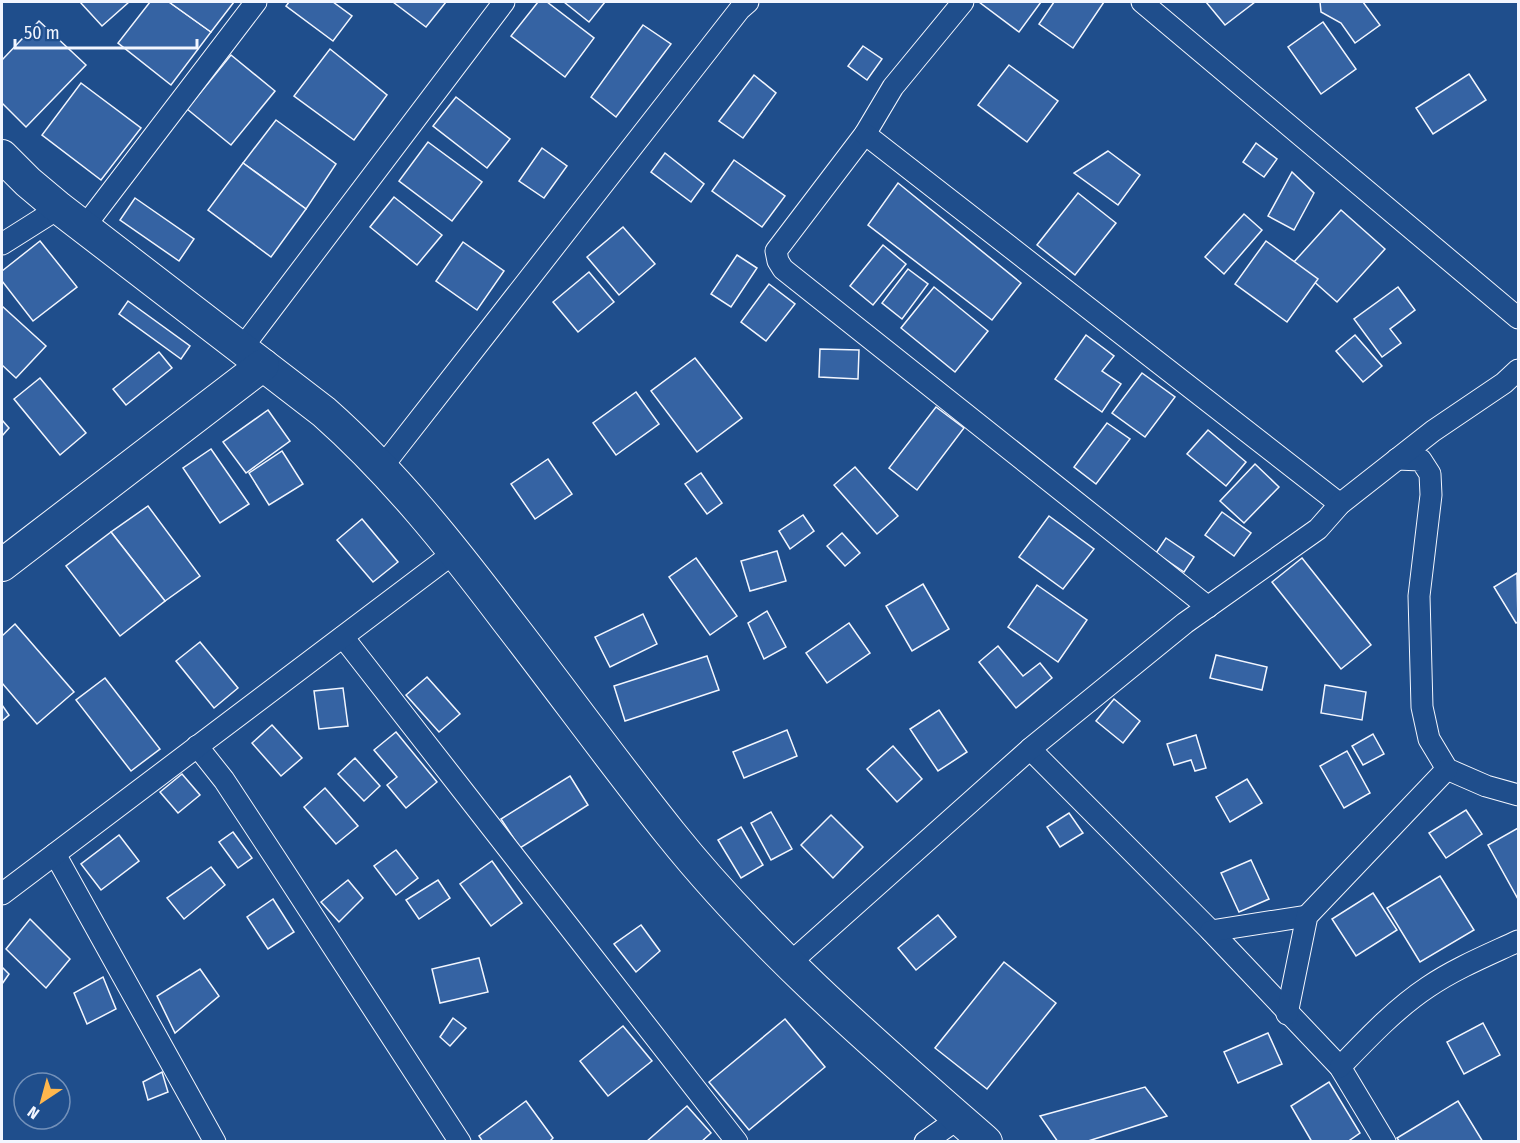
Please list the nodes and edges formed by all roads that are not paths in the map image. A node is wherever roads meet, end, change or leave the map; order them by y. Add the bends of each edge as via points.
1 (256, 2) edge
2 (748, 2) edge
3 (963, 2) edge
4 (1142, 2) edge
5 (494, 5) edge
6 (865, 134) junction
7 (2, 156) edge
8 (59, 208) junction
9 (85, 226) junction
10 (2, 244) edge
11 (1518, 318) edge
12 (252, 357) junction
13 (1518, 370) edge
14 (1398, 459) junction
15 (382, 467) junction
16 (1340, 504) junction
17 (455, 552) junction
18 (2, 565) edge
19 (1208, 607) junction
20 (343, 637) junction
21 (197, 746) junction
22 (1030, 749) junction
23 (1447, 769) junction
24 (1518, 795) edge
25 (55, 854) junction
26 (2, 894) edge
27 (1307, 916) junction
28 (1211, 932) junction
29 (1518, 941) edge
30 (789, 963) junction
31 (1287, 1014) junction
32 (1340, 1067) junction
33 (959, 1118) junction
34 (215, 1142) edge
35 (460, 1142) edge
36 (737, 1142) edge
37 (925, 1142) edge
38 (986, 1142) edge
39 (1385, 1142) edge

1 - 9 street
2 - 15 street
3 - 6 street via 893,87
4 - 11 street
5 - 12 street
6 - 16 street
6 - 19 street via 776,252 783,269
7 - 8 main road
8 - 9 main road
8 - 10 street
9 - 12 main road
12 - 15 main road via 324,412
12 - 18 main road
13 - 14 street
14 - 16 street
14 - 23 street via 1421,460 1430,474 1419,596 1421,695 1429,739
15 - 17 main road
16 - 19 street via 1318,529
17 - 20 street
17 - 30 main road via 671,834 739,914
19 - 22 street
20 - 21 street
20 - 36 street
21 - 25 street
21 - 35 street via 224,780
22 - 28 street
22 - 30 street
23 - 24 street
23 - 27 street
25 - 26 street
25 - 34 street
27 - 28 street
27 - 31 street
28 - 31 street
29 - 32 street via 1427,987 1381,1025
30 - 33 main road
31 - 32 street
32 - 39 street
33 - 37 street
33 - 38 main road

